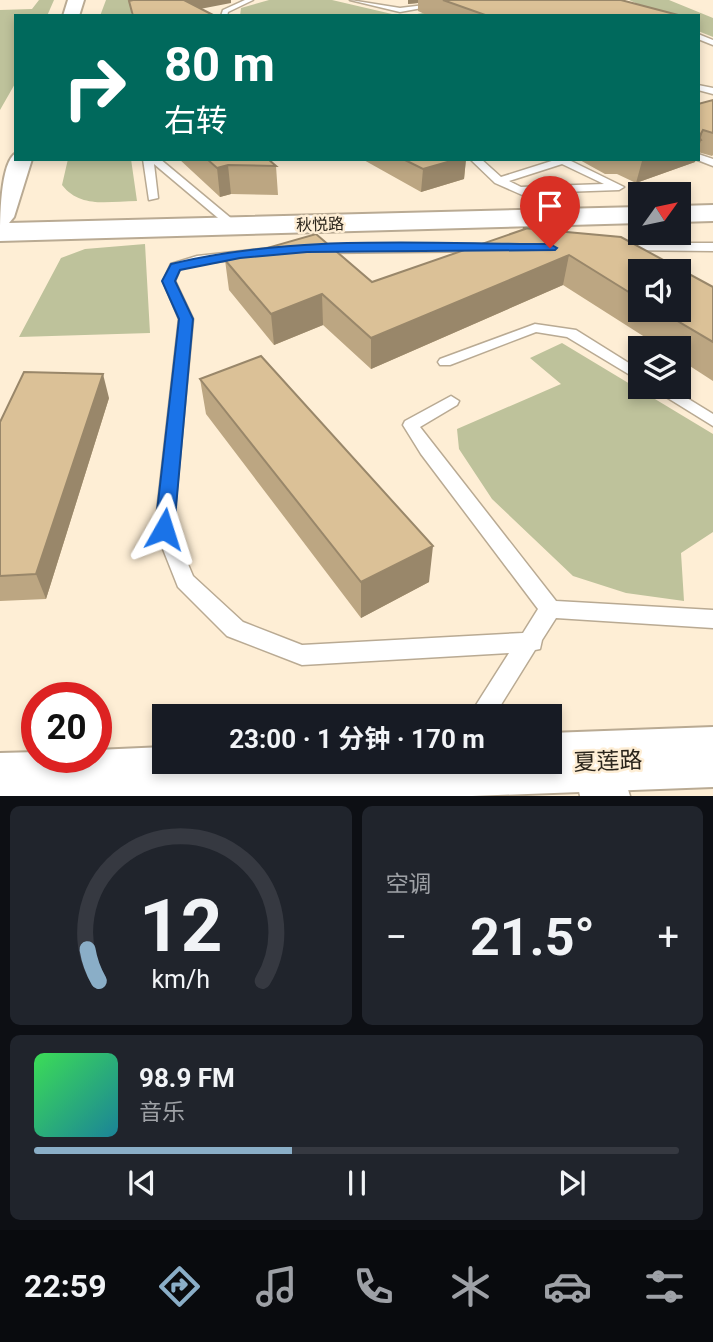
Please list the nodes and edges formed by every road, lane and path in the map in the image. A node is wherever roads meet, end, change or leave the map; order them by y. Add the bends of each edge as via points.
1 (250, 0) edge
2 (353, 0) edge
3 (463, 0) edge
4 (224, 14) edge
5 (19, 161) edge
6 (148, 161) edge
7 (156, 161) edge
8 (477, 161) edge
9 (499, 181) junction
10 (519, 190) junction
11 (153, 198) dead end
12 (713, 213) edge
13 (691, 214) edge
14 (628, 215) edge
15 (0, 217) edge
16 (579, 217) junction
17 (234, 226) junction
18 (0, 232) edge
19 (605, 247) edge
20 (713, 247) edge
21 (510, 248) edge
22 (445, 362) dead end
23 (628, 368) edge
24 (677, 399) edge
25 (451, 401) dead end
26 (713, 421) edge
27 (550, 609) junction
28 (713, 619) edge
29 (532, 642) junction
30 (489, 704) edge
31 (713, 757) edge
32 (246, 774) edge
33 (554, 774) edge
34 (601, 778) edge
35 (0, 785) edge

1 - 4 lane
2 - 3 lane via 400,10
5 - 15 street
6 - 11 lane
7 - 17 lane
8 - 9 lane
9 - 10 lane
9 - 10 lane via 563,161 619,187
10 - 16 lane
12 - 13 street
14 - 16 street, 秋悦路
16 - 17 street, 秋悦路
17 - 18 street, 秋悦路
19 - 20 lane
21 - 29 lane via 307,249 240,254 175,267 169,281 186,319 164,529 185,581 235,629 302,654
22 - 23 lane via 535,328 571,332
24 - 26 lane
25 - 27 lane via 411,425
27 - 28 lane
27 - 29 lane
29 - 30 lane
31 - 34 street, 夏莲路
32 - 35 street, 夏莲路
33 - 34 street, 夏莲路

